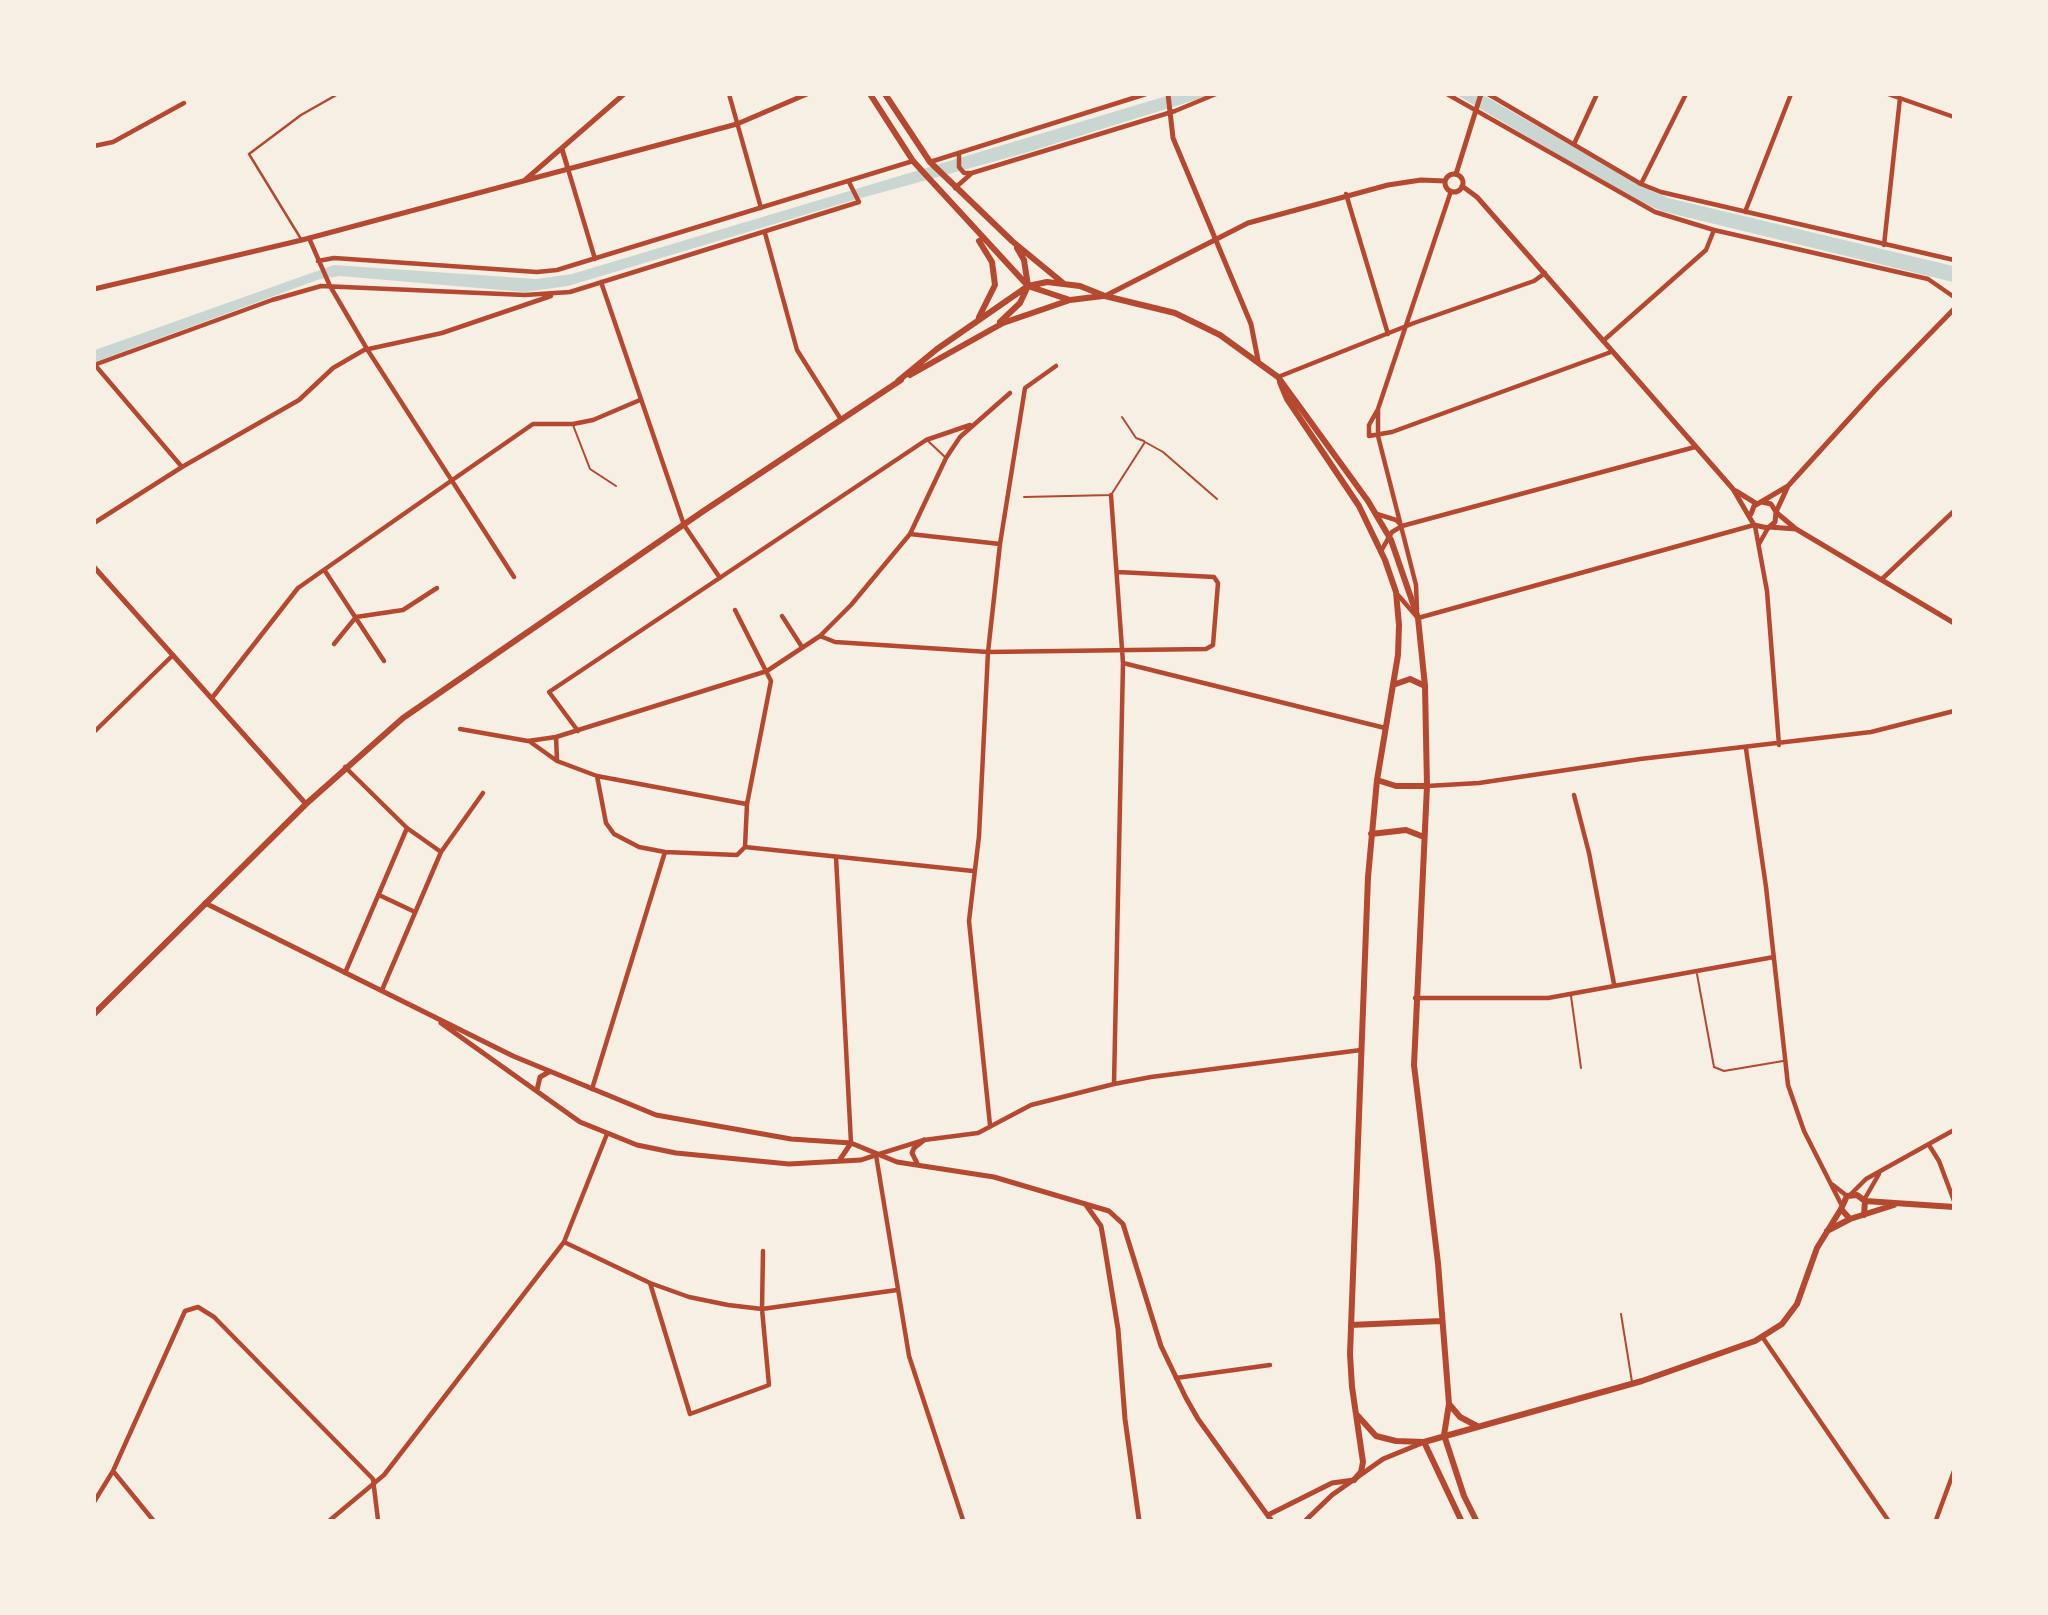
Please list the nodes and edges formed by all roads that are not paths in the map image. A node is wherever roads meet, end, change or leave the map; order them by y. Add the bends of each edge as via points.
1 (338, 94) edge
2 (624, 94) edge
3 (729, 94) edge
4 (807, 94) edge
5 (870, 94) edge
6 (885, 94) edge
7 (1146, 94) edge
8 (1168, 94) edge
9 (1216, 94) edge
10 (1447, 94) edge
11 (1481, 94) edge
12 (1488, 94) edge
13 (1597, 94) edge
14 (1686, 94) edge
15 (1791, 94) edge
16 (1888, 94) edge
17 (1900, 99) junction
18 (184, 103) dead end
19 (1477, 109) junction
20 (1170, 111) junction
21 (1954, 117) edge
22 (737, 124) junction
23 (1574, 144) junction
24 (94, 146) edge
25 (562, 149) junction
26 (959, 152) junction
27 (914, 161) junction
28 (930, 162) junction
29 (568, 169) junction
30 (972, 173) junction
31 (1456, 174) junction
32 (849, 181) junction
33 (1445, 181) junction
34 (523, 182) junction
35 (1642, 184) junction
36 (1462, 186) junction
37 (955, 188) junction
38 (1451, 191) junction
39 (1346, 194) junction
40 (761, 208) junction
41 (1745, 212) junction
42 (973, 230) junction
43 (1714, 230) junction
44 (765, 233) junction
45 (309, 238) junction
46 (1216, 238) junction
47 (302, 240) junction
48 (1012, 241) junction
49 (1884, 245) junction
50 (594, 259) junction
51 (1954, 260) edge
52 (318, 261) junction
53 (1545, 273) junction
54 (601, 282) junction
55 (329, 284) junction
56 (1065, 284) junction
57 (1028, 286) junction
58 (94, 289) edge
59 (555, 295) junction
60 (1105, 296) junction
61 (1954, 296) edge
62 (1070, 300) junction
63 (1954, 309) edge
64 (974, 322) junction
65 (1405, 327) junction
66 (990, 330) junction
67 (1388, 334) junction
68 (1603, 341) junction
69 (367, 349) junction
70 (1611, 352) junction
71 (1258, 360) junction
72 (95, 365) edge
73 (1056, 366) dead end
74 (1278, 377) junction
75 (898, 382) junction
76 (1010, 393) dead end
77 (640, 400) junction
78 (1378, 409) junction
79 (1122, 417) dead end
80 (840, 418) junction
81 (573, 424) junction
82 (971, 425) junction
83 (1378, 436) junction
84 (926, 440) junction
85 (1145, 442) junction
86 (1695, 447) junction
87 (946, 458) junction
88 (182, 467) junction
89 (452, 480) junction
90 (616, 486) dead end
91 (1788, 486) junction
92 (1732, 489) junction
93 (1111, 495) junction
94 (1024, 497) dead end
95 (1217, 499) dead end
96 (1759, 503) junction
97 (1954, 511) edge
98 (1776, 512) junction
99 (1377, 514) junction
100 (1751, 516) junction
101 (94, 523) edge
102 (684, 524) junction
103 (1755, 525) junction
104 (1402, 526) junction
105 (1768, 528) junction
106 (1796, 530) junction
107 (910, 534) junction
108 (1389, 537) junction
109 (1000, 544) junction
110 (1758, 545) junction
111 (1381, 551) junction
112 (94, 567) edge
113 (325, 571) junction
114 (1118, 572) junction
115 (514, 577) dead end
116 (720, 578) junction
117 (1882, 579) junction
118 (437, 588) dead end
119 (1396, 592) junction
120 (735, 610) dead end
121 (782, 616) dead end
122 (356, 617) junction
123 (1418, 618) junction
124 (1954, 623) edge
125 (820, 636) junction
126 (334, 644) dead end
127 (802, 647) junction
128 (1123, 650) junction
129 (988, 652) junction
130 (173, 655) junction
131 (384, 662) dead end
132 (1123, 663) junction
133 (767, 671) junction
134 (1392, 685) junction
135 (1424, 686) junction
136 (212, 698) junction
137 (1954, 711) edge
138 (1385, 728) junction
139 (460, 729) dead end
140 (578, 731) junction
141 (94, 732) edge
142 (556, 737) junction
143 (528, 741) junction
144 (1779, 745) junction
145 (1746, 749) junction
146 (557, 761) junction
147 (345, 767) junction
148 (1570, 769) junction
149 (597, 776) junction
150 (1572, 778) dead end
151 (1377, 780) junction
152 (1427, 786) junction
153 (483, 793) dead end
154 (1574, 793) dead end
155 (306, 804) junction
156 (747, 804) junction
157 (407, 828) junction
158 (1371, 834) junction
159 (1424, 837) junction
160 (745, 847) junction
161 (441, 852) junction
162 (664, 852) junction
163 (836, 857) junction
164 (973, 871) junction
165 (379, 895) junction
166 (205, 903) junction
167 (415, 912) junction
168 (1774, 957) junction
169 (1696, 969) junction
170 (345, 973) junction
171 (1614, 984) junction
172 (383, 990) junction
173 (1571, 994) junction
174 (1415, 998) junction
175 (424, 1011) junction
176 (94, 1014) edge
177 (1361, 1050) junction
178 (1784, 1061) junction
179 (1581, 1068) dead end
180 (550, 1072) junction
181 (1114, 1084) junction
182 (537, 1090) junction
183 (591, 1091) junction
184 (990, 1125) junction
185 (1954, 1130) edge
186 (607, 1134) junction
187 (924, 1140) junction
188 (851, 1143) junction
189 (1928, 1145) junction
190 (876, 1155) junction
191 (839, 1161) junction
192 (917, 1163) junction
193 (1880, 1173) junction
194 (1830, 1182) junction
195 (1849, 1195) junction
196 (1864, 1200) junction
197 (1954, 1201) edge
198 (1084, 1203) junction
199 (1895, 1205) junction
200 (1841, 1206) junction
201 (1954, 1207) edge
202 (1863, 1215) junction
203 (1850, 1219) junction
204 (1826, 1232) junction
205 (564, 1242) junction
206 (763, 1251) dead end
207 (650, 1283) junction
208 (897, 1290) junction
209 (762, 1309) junction
210 (1622, 1314) dead end
211 (1441, 1321) junction
212 (1351, 1325) junction
213 (1763, 1338) junction
214 (1270, 1365) dead end
215 (1176, 1378) junction
216 (1632, 1383) junction
217 (1449, 1404) junction
218 (1357, 1414) junction
219 (1478, 1426) junction
220 (1444, 1435) junction
221 (1424, 1442) junction
222 (113, 1471) junction
223 (1954, 1471) edge
224 (1354, 1480) junction
225 (375, 1484) junction
226 (94, 1502) edge
227 (1269, 1518) edge
228 (153, 1521) edge
229 (330, 1521) edge
230 (378, 1521) edge
231 (962, 1521) edge
232 (1139, 1521) edge
233 (1306, 1521) edge
234 (1461, 1521) edge
235 (1476, 1521) edge
236 (1888, 1521) edge
237 (1936, 1521) edge

1 - 47 street via 249,154
2 - 25 street
3 - 22 street
4 - 22 street
5 - 27 main road
6 - 28 main road
7 - 26 street
8 - 20 street
9 - 20 street
10 - 19 street
11 - 19 street
12 - 23 street
13 - 23 street
14 - 35 street
15 - 41 street
16 - 17 street
17 - 21 street
17 - 49 street
18 - 24 street via 113,142
19 - 31 street
19 - 43 street via 1639,205
20 - 30 street
20 - 46 street via 1173,138
22 - 29 street
22 - 40 street
23 - 35 street
25 - 29 street
25 - 34 street
26 - 28 street
26 - 30 street via 959,167
27 - 32 street
27 - 42 main road
28 - 37 main road
29 - 34 street
29 - 50 street
30 - 37 street
31 - 33 street
31 - 36 street
32 - 40 street
32 - 44 street via 859,202
33 - 38 street
33 - 39 street via 1421,180
34 - 45 street
35 - 41 street via 1680,198
36 - 38 street
36 - 53 street
37 - 48 main road
38 - 65 street
39 - 46 street
39 - 67 street
40 - 50 street
41 - 49 street
42 - 57 main road
42 - 64 main road via 992,262 995,285
43 - 61 street via 1928,279
43 - 68 street via 1706,250
44 - 54 street
44 - 80 street via 792,338
45 - 47 street
45 - 52 street
46 - 60 street
46 - 71 street via 1251,324
47 - 58 street
48 - 56 main road
48 - 57 main road via 1024,260
49 - 51 street
50 - 52 street via 537,272 334,258
52 - 55 street
53 - 65 street via 1524,286
53 - 68 street
54 - 59 street
54 - 77 street
55 - 59 street
55 - 69 street
55 - 72 street via 272,300
56 - 57 main road
56 - 60 main road
57 - 62 main road
57 - 64 main road
57 - 66 main road via 1020,303
59 - 69 street via 442,332
60 - 62 main road
60 - 71 main road via 1175,313
62 - 66 main road
63 - 91 street
64 - 75 main road
65 - 67 street
65 - 78 street
66 - 75 main road
67 - 74 street
68 - 70 street
69 - 88 street via 333,369 299,400
69 - 89 street
70 - 83 street
70 - 86 street
71 - 74 main road
72 - 88 street
73 - 109 street via 1025,388
74 - 99 main road
74 - 111 main road via 1287,399 1359,506
75 - 80 main road
76 - 82 street
77 - 81 street
77 - 102 street
78 - 83 street
78 - 83 street via 1367,433 1372,438
79 - 85 lane via 1136,438
80 - 102 main road
81 - 89 street via 533,424
81 - 90 lane via 590,469
82 - 84 street
82 - 87 street
83 - 104 street
84 - 87 lane
84 - 116 street
85 - 93 lane
85 - 95 lane
86 - 92 street
86 - 104 street
87 - 107 street
88 - 101 street
89 - 113 street
89 - 115 street
91 - 96 street
91 - 98 street
92 - 96 street
92 - 100 street
93 - 94 lane
93 - 114 street
96 - 98 street via 1771,504
96 - 100 street
97 - 117 street
98 - 105 street via 1775,522
98 - 106 street
99 - 104 street
99 - 108 main road
100 - 103 street
102 - 116 street
102 - 147 main road via 403,718
103 - 105 street
103 - 110 street
103 - 123 street
104 - 108 street
104 - 123 street via 1416,585
105 - 106 street
105 - 110 street
106 - 117 street
107 - 109 street
107 - 125 street
108 - 111 street
108 - 123 main road
109 - 129 street
110 - 144 street via 1767,591
111 - 119 main road
112 - 130 street
113 - 122 street
113 - 136 street via 284,601
114 - 128 street
114 - 128 street via 1212,576 1218,583 1212,647
116 - 140 street via 549,692
117 - 124 street
118 - 122 street via 403,610
119 - 123 street
119 - 134 main road via 1398,655
120 - 133 street
121 - 127 street
122 - 126 street
122 - 131 street
123 - 135 main road
125 - 127 street
125 - 129 street via 835,642
127 - 133 street
128 - 129 street
128 - 132 street
129 - 164 street via 979,836
130 - 136 street
130 - 141 street
132 - 138 street
132 - 181 street
133 - 140 street
133 - 156 street via 771,681
134 - 135 main road via 1410,679
134 - 138 main road
135 - 152 main road
136 - 155 street
137 - 144 street via 1871,732
138 - 151 main road
139 - 143 street
140 - 142 street
142 - 143 street
142 - 146 street
143 - 146 street
144 - 145 street
145 - 148 street
145 - 168 street
146 - 149 street
147 - 155 main road
147 - 157 street
148 - 150 street
148 - 152 street
149 - 156 street
149 - 162 street via 606,822 614,834
151 - 152 main road via 1396,786
151 - 158 main road
152 - 159 main road
153 - 161 street
154 - 171 street
155 - 166 main road
156 - 160 street
157 - 161 street
157 - 165 street
158 - 159 main road via 1406,830
158 - 177 main road
159 - 174 main road
160 - 162 street via 737,855
160 - 163 street
161 - 167 street
162 - 183 street
163 - 164 street
163 - 188 street
164 - 184 street via 969,921
165 - 167 street
165 - 170 street
166 - 170 street
166 - 176 main road
167 - 172 street
168 - 169 street
168 - 178 street
169 - 171 street
169 - 178 lane via 1714,1067 1724,1071
170 - 172 street
171 - 173 street
172 - 175 street
173 - 174 street via 1520,1000
173 - 179 lane
174 - 211 main road via 1414,1065
175 - 180 street
175 - 182 street
177 - 181 street
177 - 212 main road
178 - 194 street via 1795,1109
180 - 182 street via 540,1077
180 - 183 street
181 - 184 street via 1031,1105
182 - 186 street via 580,1122
183 - 188 street via 656,1115 701,1124 791,1139
184 - 187 street via 978,1133
185 - 189 street
186 - 191 street via 686,1154 789,1164
186 - 205 street
187 - 190 street
187 - 192 street via 912,1153
188 - 190 street
188 - 191 street
189 - 193 street
189 - 197 street
190 - 191 street
190 - 192 street
190 - 208 street
192 - 198 street via 994,1177
193 - 195 street
193 - 196 street
194 - 195 street
194 - 200 street
195 - 196 main road
195 - 200 main road
196 - 199 main road
196 - 202 main road
198 - 215 street via 1109,1210 1123,1224 1161,1346
198 - 232 street via 1103,1234
199 - 201 main road
199 - 202 main road
200 - 203 main road
200 - 204 main road
202 - 203 main road
203 - 204 main road
204 - 213 main road via 1797,1304 1782,1324
205 - 207 street
205 - 225 street
206 - 209 street
207 - 209 street via 689,1297
207 - 209 street via 690,1414 769,1385
208 - 209 street
208 - 231 street via 909,1356
210 - 216 lane
211 - 212 main road
211 - 217 main road
212 - 218 main road
213 - 216 main road
213 - 236 street
214 - 215 street
215 - 227 street via 1198,1419
216 - 219 main road
217 - 219 main road via 1460,1417
217 - 220 main road
218 - 221 main road via 1376,1436
218 - 224 main road via 1363,1462
219 - 220 main road
220 - 221 main road
220 - 235 main road
221 - 224 street via 1383,1459
221 - 234 main road
222 - 225 street via 186,1311 198,1307 208,1311
222 - 226 street
222 - 228 street
223 - 237 street
224 - 227 street via 1332,1483
224 - 233 street
225 - 229 street
225 - 230 street

